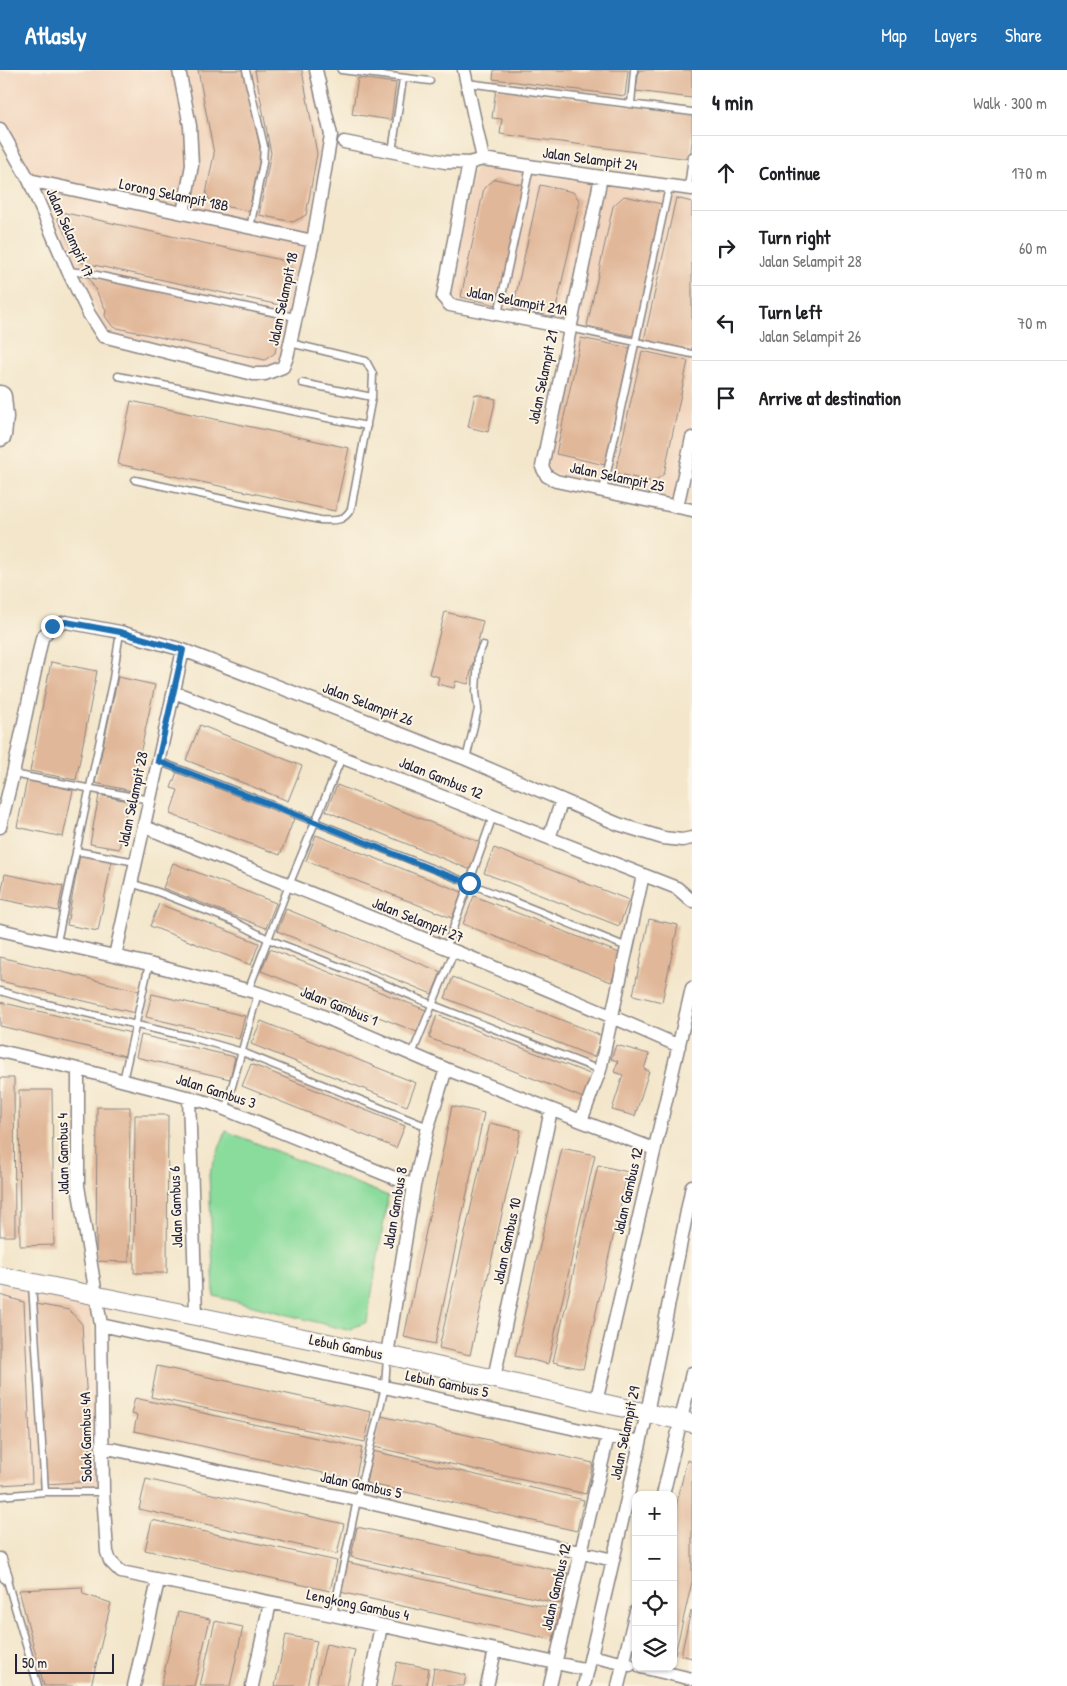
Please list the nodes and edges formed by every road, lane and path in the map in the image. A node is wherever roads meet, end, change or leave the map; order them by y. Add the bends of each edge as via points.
1 (179, 70) edge
2 (246, 70) edge
3 (316, 70) edge
4 (341, 70) edge
5 (464, 70) edge
6 (634, 70) edge
7 (403, 79) junction
8 (430, 81) dead end
9 (467, 83) junction
10 (631, 104) junction
11 (692, 112) edge
12 (0, 129) edge
13 (344, 142) dead end
14 (392, 152) junction
15 (692, 156) edge
16 (483, 159) junction
17 (469, 163) junction
18 (530, 167) junction
19 (601, 177) junction
20 (29, 180) junction
21 (669, 186) junction
22 (690, 189) edge
23 (183, 213) junction
24 (250, 228) junction
25 (313, 241) junction
26 (68, 271) junction
27 (498, 314) junction
28 (295, 317) junction
29 (570, 328) junction
30 (117, 340) joint
31 (636, 342) junction
32 (290, 343) junction
33 (692, 354) edge
34 (118, 376) dead end
35 (302, 383) dead end
36 (0, 397) edge
37 (372, 397) junction
38 (367, 426) junction
39 (0, 435) edge
40 (692, 438) edge
41 (542, 467) joint
42 (135, 480) dead end
43 (603, 491) junction
44 (677, 507) junction
45 (692, 510) edge
46 (120, 632) junction
47 (482, 644) dead end
48 (183, 650) junction
49 (174, 692) junction
50 (343, 756) junction
51 (466, 759) junction
52 (158, 761) junction
53 (13, 774) junction
54 (90, 788) junction
55 (150, 800) junction
56 (562, 800) junction
57 (493, 816) junction
58 (315, 822) junction
59 (0, 827) edge
60 (145, 827) junction
61 (549, 838) junction
62 (689, 842) edge
63 (76, 851) junction
64 (136, 862) junction
65 (643, 875) junction
66 (131, 883) junction
67 (469, 883) junction
68 (289, 885) junction
69 (692, 901) edge
70 (0, 930) edge
71 (268, 939) junction
72 (57, 942) junction
73 (627, 948) junction
74 (450, 950) junction
75 (115, 956) junction
76 (149, 964) junction
77 (692, 988) edge
78 (0, 991) edge
79 (253, 992) junction
80 (432, 1005) junction
81 (612, 1017) junction
82 (135, 1025) junction
83 (679, 1046) junction
84 (0, 1051) edge
85 (242, 1052) junction
86 (412, 1054) junction
87 (78, 1069) junction
88 (446, 1069) junction
89 (600, 1070) junction
90 (123, 1081) junction
91 (189, 1097) junction
92 (226, 1108) junction
93 (551, 1110) junction
94 (581, 1121) junction
95 (428, 1127) junction
96 (654, 1149) junction
97 (414, 1186) junction
98 (692, 1186) edge
99 (0, 1276) edge
100 (32, 1283) junction
101 (97, 1297) junction
102 (196, 1316) junction
103 (101, 1325) junction
104 (387, 1356) junction
105 (692, 1373) edge
106 (494, 1378) junction
107 (385, 1387) junction
108 (596, 1402) junction
109 (647, 1413) junction
110 (686, 1422) edge
111 (608, 1436) junction
112 (640, 1442) junction
113 (102, 1447) junction
114 (664, 1491) edge
115 (45, 1492) junction
116 (103, 1492) junction
117 (0, 1496) edge
118 (357, 1500) junction
119 (581, 1551) junction
120 (0, 1559) edge
121 (613, 1560) junction
122 (121, 1572) joint
123 (6, 1577) joint
124 (158, 1581) junction
125 (270, 1603) junction
126 (333, 1615) junction
127 (381, 1626) junction
128 (634, 1626) edge
129 (495, 1651) junction
130 (591, 1656) junction
131 (556, 1664) junction
132 (630, 1665) edge
133 (588, 1670) junction
134 (658, 1671) edge
135 (692, 1679) edge
136 (38, 1686) edge
137 (134, 1686) edge
138 (252, 1686) edge
139 (369, 1686) edge
140 (487, 1686) edge
141 (550, 1686) edge
142 (584, 1686) edge
143 (618, 1686) edge

1 - 23 street via 190,126 192,165
2 - 24 lane via 264,146
3 - 25 street, Jalan Selampit 18 via 331,135
4 - 7 lane
5 - 9 street
6 - 10 lane
7 - 8 lane
7 - 14 lane
9 - 10 lane
9 - 16 street
10 - 11 lane
12 - 20 street, Jalan Selampit 17
13 - 14 street
14 - 17 street
15 - 22 lane
16 - 17 street
16 - 18 street, Jalan Selampit 24
17 - 27 street, Jalan Selampit 21A via 443,297 450,305
18 - 19 street, Jalan Selampit 24
18 - 27 lane
19 - 21 street, Jalan Selampit 24
19 - 29 street, Jalan Selampit 21
20 - 23 street, Lorong Selampit 18B
20 - 26 street, Jalan Selampit 17
21 - 22 street, Jalan Selampit 24
21 - 31 lane
23 - 24 street, Lorong Selampit 18B
24 - 25 street, Lorong Selampit 18B
25 - 28 street, Jalan Selampit 18
26 - 28 lane
26 - 30 street, Jalan Selampit 17 via 103,336
27 - 29 street, Jalan Selampit 21A
28 - 32 street, Jalan Selampit 18
29 - 31 lane, Jalan Selampit 21A
29 - 41 street, Jalan Selampit 21
30 - 32 street, Jalan Selampit 18 via 253,374 283,368
31 - 33 lane, Jalan Selampit 21A
31 - 43 lane
32 - 37 lane via 366,361 373,374
34 - 38 lane
35 - 37 lane
36 - 39 highway
37 - 38 lane
38 - 42 lane via 351,509 345,518 339,520 320,520
40 - 44 street
41 - 43 street, Jalan Selampit 25 via 547,476 556,481
43 - 44 street, Jalan Selampit 25
44 - 45 street, Jalan Selampit 25
46 - 48 street, Jalan Selampit 26
46 - 53 street, Jalan Selampit 26 via 66,622 52,626 42,638
46 - 54 lane
47 - 51 lane via 478,656 478,709
48 - 49 street, Jalan Selampit 28
48 - 51 street, Jalan Selampit 26
49 - 50 street, Jalan Gambus 12
49 - 52 street, Jalan Selampit 28
50 - 57 street, Jalan Gambus 12
50 - 58 lane
51 - 56 street, Jalan Selampit 26
52 - 55 street, Jalan Selampit 28
52 - 58 lane
53 - 54 lane
53 - 59 street
54 - 55 lane
54 - 63 lane
55 - 60 street, Jalan Selampit 28
56 - 61 street
56 - 62 street, Jalan Selampit 26 via 618,824 663,838
57 - 61 street, Jalan Gambus 12
57 - 67 lane
58 - 67 lane
58 - 68 lane
60 - 64 street, Jalan Selampit 28
60 - 68 street, Jalan Selampit 27
61 - 65 street, Jalan Gambus 12
63 - 64 lane
63 - 72 lane
64 - 66 street, Jalan Selampit 28
65 - 69 street, Jalan Gambus 12 via 677,888
65 - 73 street
66 - 71 lane via 235,922
66 - 75 street, Jalan Selampit 28
67 - 73 lane
67 - 74 lane
68 - 71 lane
68 - 74 street, Jalan Selampit 27
70 - 72 street, Jalan Gambus 1
71 - 79 lane
71 - 80 lane
72 - 75 street, Jalan Gambus 1
73 - 81 street
74 - 80 lane
74 - 81 street, Jalan Selampit 27
75 - 76 street, Jalan Gambus 1
76 - 79 street, Jalan Gambus 1
76 - 82 lane
77 - 83 street, Jalan Gambus 12
78 - 82 lane
79 - 85 lane
79 - 86 street, Jalan Gambus 1 via 313,1012
80 - 86 lane
80 - 89 lane
81 - 83 street, Jalan Selampit 27
81 - 89 street
82 - 85 lane
82 - 90 lane
83 - 96 street, Jalan Gambus 12
84 - 87 street, Jalan Gambus 3
85 - 92 lane
85 - 95 lane
86 - 88 street, Jalan Gambus 1
87 - 90 street, Jalan Gambus 3
87 - 101 street, Jalan Gambus 4 via 78,1186
88 - 93 street, Jalan Gambus 1
88 - 95 street, Jalan Gambus 8
89 - 94 street
90 - 91 street, Jalan Gambus 3
91 - 92 street, Jalan Gambus 3
91 - 102 street, Jalan Gambus 6
92 - 97 street, Jalan Gambus 3
93 - 94 street, Jalan Gambus 1
93 - 106 street, Jalan Gambus 10
94 - 96 street, Jalan Gambus 1
95 - 97 street, Jalan Gambus 8
96 - 108 street, Jalan Gambus 12
97 - 104 street, Jalan Gambus 8
98 - 109 street, Jalan Selampit 29
99 - 100 street, Lebuh Gambus
100 - 101 street, Lebuh Gambus
100 - 115 lane
101 - 102 street, Lebuh Gambus
101 - 103 street, Solok Gambus 4A
102 - 104 street, Lebuh Gambus
103 - 107 street, Lebuh Gambus 5
103 - 113 street, Solok Gambus 4A
104 - 106 street, Lebuh Gambus
104 - 107 lane
105 - 110 street
106 - 108 street, Lebuh Gambus
107 - 111 street, Lebuh Gambus 5
107 - 118 lane
108 - 109 street, Lebuh Gambus
109 - 110 street, Lebuh Gambus
109 - 112 street, Jalan Selampit 29
110 - 114 street
111 - 112 street, Lebuh Gambus 5
111 - 119 street, Jalan Gambus 12
112 - 121 street, Jalan Selampit 29
113 - 116 street, Solok Gambus 4A
113 - 118 street, Jalan Gambus 5
115 - 116 lane
115 - 117 lane
116 - 122 street, Solok Gambus 4A via 107,1552 110,1561
118 - 119 street, Jalan Gambus 5
118 - 126 lane
119 - 121 street, Jalan Gambus 5
119 - 131 street, Jalan Gambus 12
120 - 123 street
121 - 130 street, Jalan Selampit 29
122 - 124 street, Lengkong Gambus 4
123 - 136 lane
124 - 125 street, Lengkong Gambus 4
124 - 137 street
125 - 126 street, Lengkong Gambus 4
125 - 138 street
126 - 127 street, Lengkong Gambus 4
127 - 129 street, Lengkong Gambus 4
127 - 139 street
128 - 132 street
129 - 131 street, Lengkong Gambus 4
129 - 140 street
130 - 132 street
130 - 133 street, Jalan Selampit 29
131 - 133 street, Lengkong Gambus 4
131 - 141 street, Jalan Gambus 12
132 - 143 street
133 - 142 street, Jalan Selampit 29
134 - 135 street

